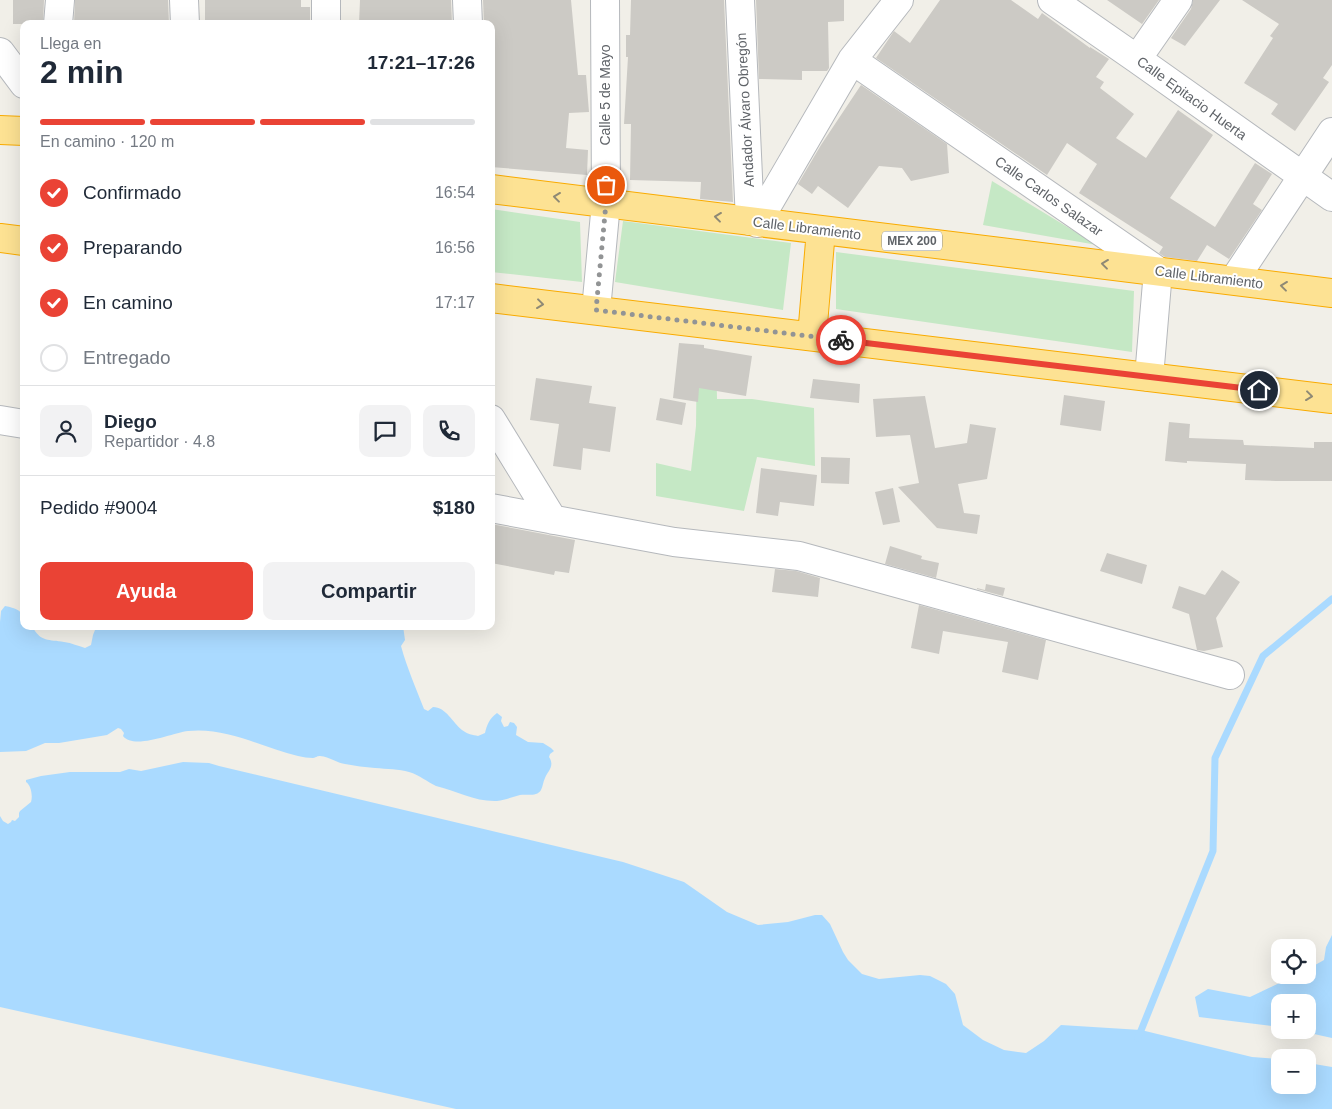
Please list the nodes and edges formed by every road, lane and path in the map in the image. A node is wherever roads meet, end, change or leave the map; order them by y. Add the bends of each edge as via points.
1 (60, 0) edge
2 (184, 0) edge
3 (326, 0) edge
4 (467, 0) edge
5 (604, 0) edge
6 (740, 0) edge
7 (899, 0) edge
8 (1052, 0) edge
9 (1178, 0) edge
10 (58, 20) edge
11 (185, 20) edge
12 (326, 20) edge
13 (468, 20) edge
14 (0, 52) edge
15 (1137, 59) junction
16 (852, 60) junction
17 (20, 79) edge
18 (0, 130) edge
19 (20, 131) edge
20 (1332, 132) edge
21 (1302, 177) junction
22 (495, 189) edge
23 (1332, 197) edge
24 (606, 203) junction
25 (754, 222) junction
26 (821, 230) junction
27 (0, 238) edge
28 (20, 240) edge
29 (1158, 271) junction
30 (1234, 280) junction
31 (1332, 293) edge
32 (495, 298) edge
33 (596, 310) junction
34 (812, 336) junction
35 (1149, 377) junction
36 (1332, 399) edge
37 (0, 420) edge
38 (20, 423) edge
39 (495, 426) edge
40 (495, 509) edge
41 (553, 520) junction
42 (1230, 675) dead end

1 - 10 street
2 - 11 street
3 - 12 street
4 - 13 street
5 - 24 street, Calle 5 de Mayo
6 - 25 street, Andador Álvaro Obregón
7 - 16 street
8 - 15 street, Calle Epitacio Huerta
9 - 15 street
14 - 17 street
15 - 21 street, Calle Epitacio Huerta
16 - 25 street
16 - 29 street, Calle Carlos Salazar
18 - 19 highway
20 - 21 street
21 - 23 street, Calle Epitacio Huerta
21 - 30 street
24 -> 22 highway, Calle Libramiento / MEX 200
25 -> 24 highway, Calle Libramiento / MEX 200
24 - 33 street, Calle 5 de Mayo
25 - 26 highway, Calle Libramiento / MEX 200
29 -> 26 highway, Calle Libramiento / MEX 200
26 - 34 highway
27 - 28 highway
29 - 30 highway, Calle Libramiento / MEX 200
29 - 35 street
31 -> 30 highway, Calle Libramiento / MEX 200
32 -> 33 highway
33 - 34 highway
34 - 35 highway
35 -> 36 highway
37 - 38 street
39 - 41 street
40 - 41 street
41 - 42 street via 674,542 798,556

